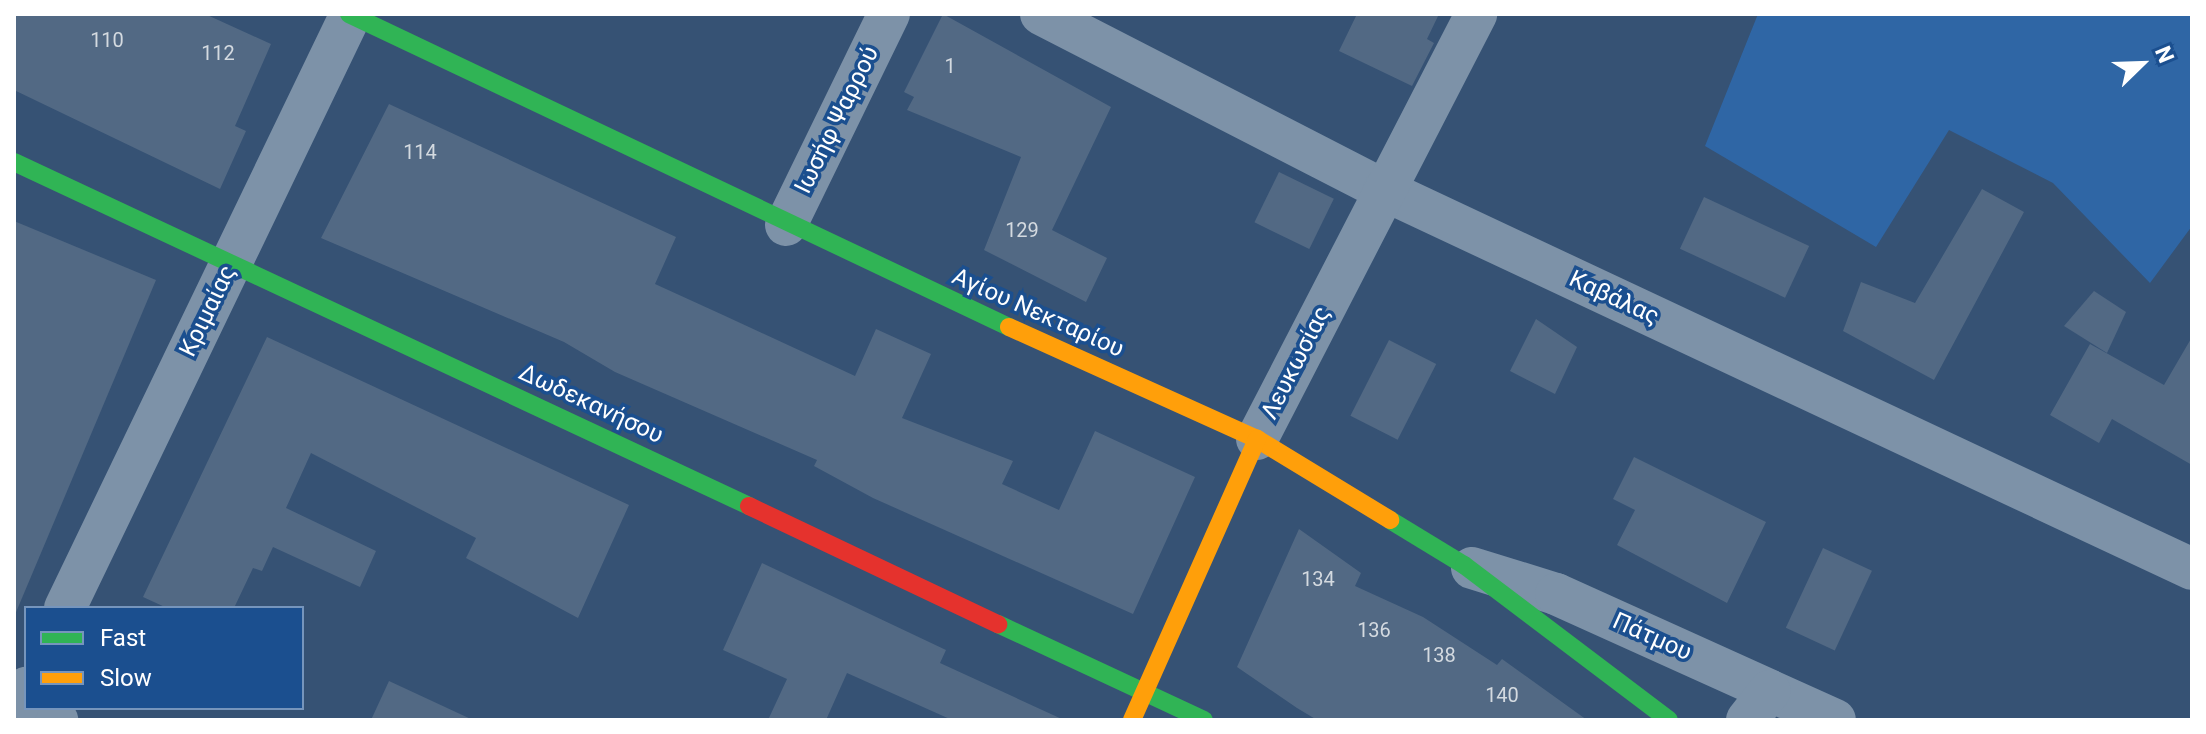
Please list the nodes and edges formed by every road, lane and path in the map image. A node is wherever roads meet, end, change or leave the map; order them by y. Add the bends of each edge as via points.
1 (350, 14) edge
2 (889, 14) edge
3 (1041, 14) edge
4 (1476, 14) edge
5 (14, 162) edge
6 (1384, 190) junction
7 (786, 225) junction
8 (231, 263) junction
9 (1257, 439) junction
10 (1464, 565) junction
11 (2192, 569) edge
12 (66, 606) edge
13 (1147, 689) junction
14 (1759, 705) edge
15 (36, 710) edge
16 (57, 720) edge
17 (1132, 720) edge
18 (1204, 720) edge
19 (1669, 720) edge
20 (1835, 720) edge

1 - 7 street, Αγίου Νεκταρίου
1 - 8 street, Κριμαίας
2 - 7 street, Ιωσήφ Ψαρρού
3 - 6 street, Καβάλας
4 - 6 street, Λευκωσίας
5 - 8 street, Δωδεκανήσου
6 - 9 street, Λευκωσίας
6 - 11 street, Καβάλας
7 - 9 street, Αγίου Νεκταρίου
8 - 12 street, Κριμαίας
8 - 13 street, Δωδεκανήσου
9 - 10 street, Αγίου Νεκταρίου
9 - 13 street, Λευκωσίας
10 - 14 street, Πάτμου via 1556,594
10 - 19 street, Αγίου Νεκταρίου
13 - 17 street, Λευκωσίας
13 - 18 street, Δωδεκανήσου
14 - 20 street, Πάτμου
15 - 16 street

